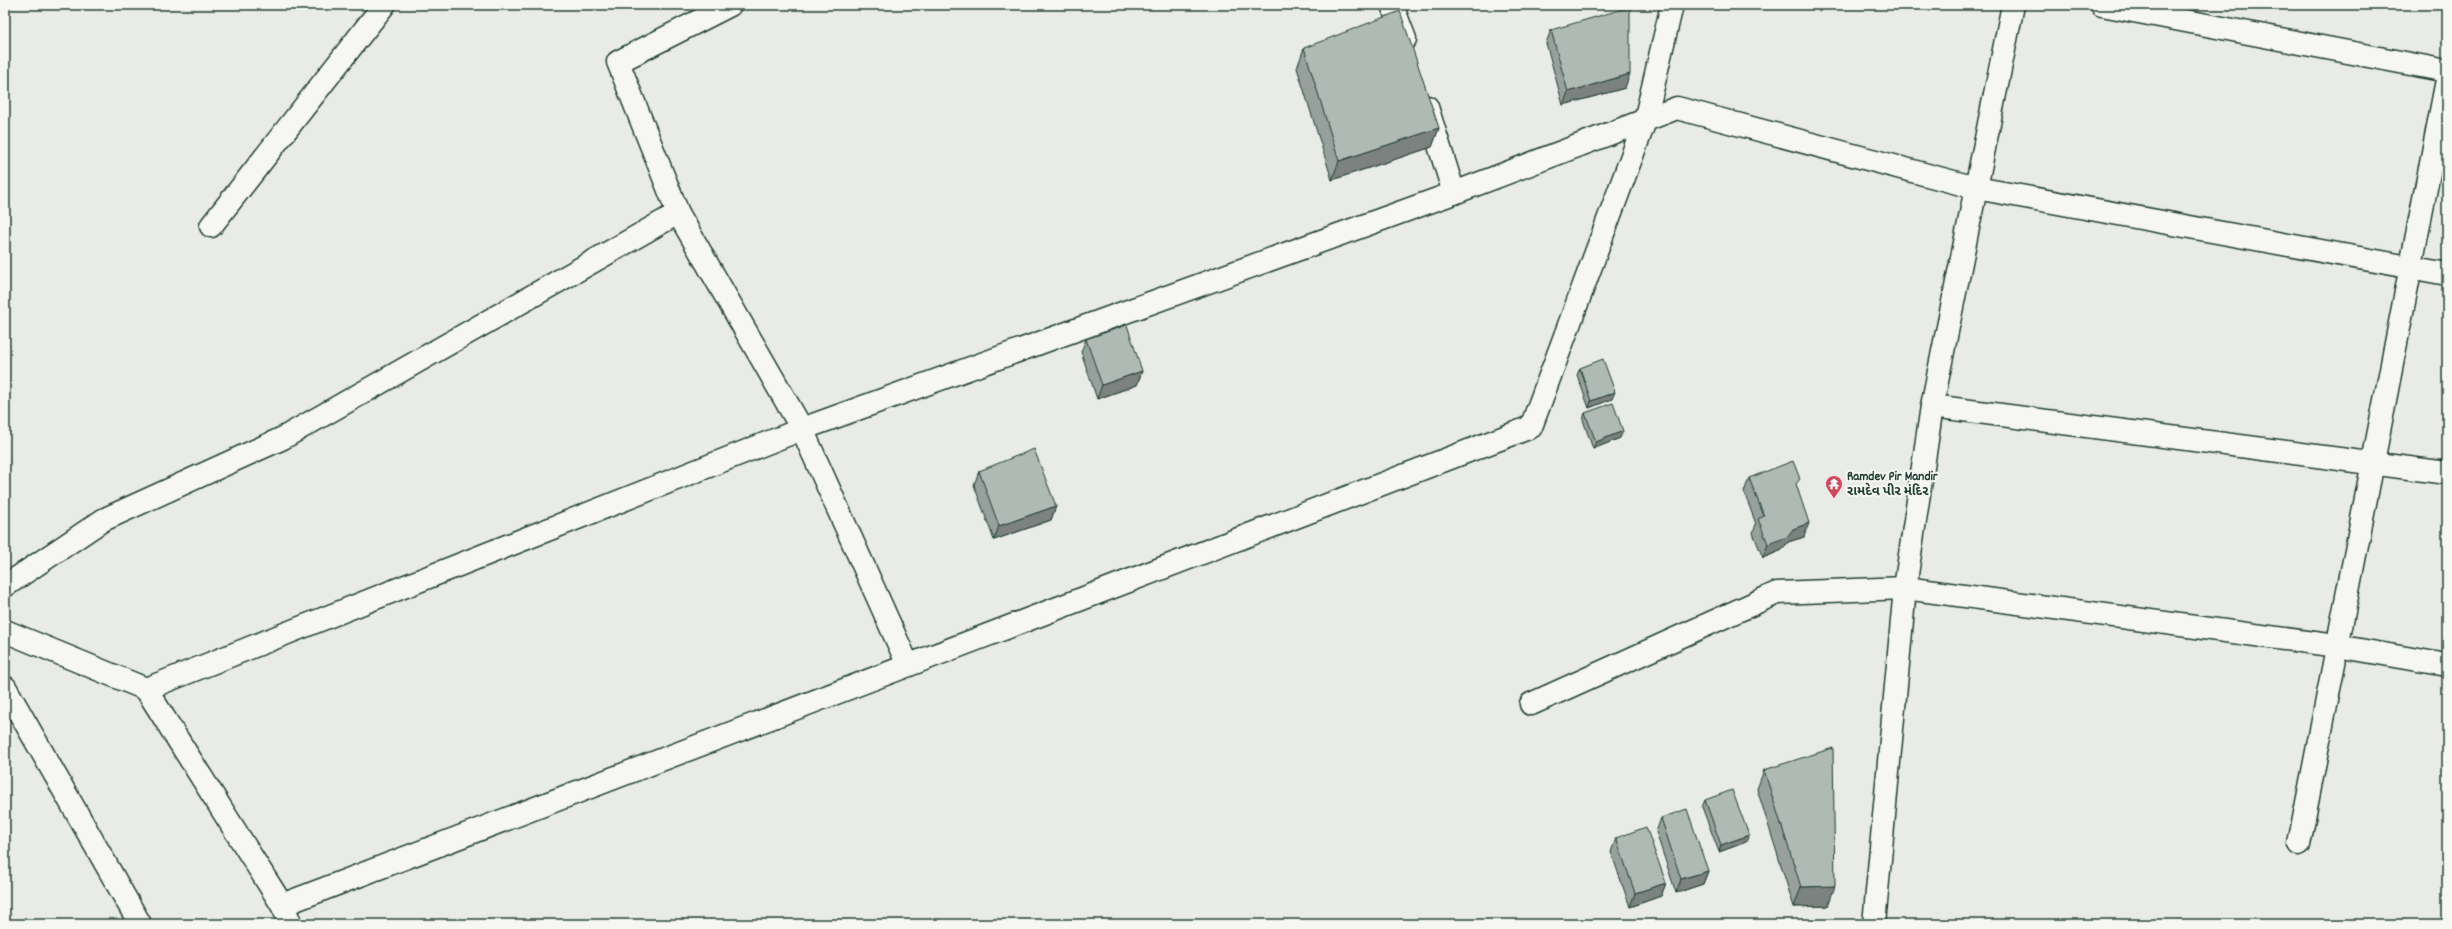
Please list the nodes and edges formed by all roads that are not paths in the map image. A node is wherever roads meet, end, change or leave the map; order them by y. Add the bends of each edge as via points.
1 (384, 5) edge
2 (730, 5) edge
3 (1392, 5) edge
4 (1672, 5) edge
5 (2013, 5) edge
6 (2102, 5) edge
7 (1411, 56) edge
8 (2447, 71) edge
9 (2447, 80) edge
10 (1420, 87) edge
11 (1645, 121) junction
12 (1976, 188) junction
13 (1454, 193) junction
14 (678, 213) junction
15 (212, 226) dead end
16 (2411, 267) junction
17 (2447, 274) edge
18 (1932, 406) junction
19 (802, 429) junction
20 (2373, 463) junction
21 (2447, 473) edge
22 (5, 586) edge
23 (1905, 588) junction
24 (5, 631) edge
25 (2337, 646) junction
26 (908, 665) junction
27 (2447, 665) edge
28 (5, 687) edge
29 (146, 689) junction
30 (1531, 704) dead end
31 (2299, 844) dead end
32 (286, 915) edge
33 (140, 924) edge
34 (1874, 924) edge

1 - 15 street
2 - 14 street via 618,62
3 - 7 street
4 - 11 street
5 - 12 street
6 - 8 street
9 - 16 street
10 - 13 street
11 - 12 street via 1677,108
11 - 13 street
11 - 26 street via 1531,427
12 - 16 street
12 - 18 street
13 - 19 street
14 - 19 street
14 - 22 street via 283,438 103,520
16 - 17 street
16 - 20 street
18 - 20 street
18 - 23 street
19 - 26 street
19 - 29 street
20 - 21 street
20 - 25 street
23 - 25 street
23 - 30 street via 1777,593
23 - 34 street
24 - 29 street
25 - 27 street
25 - 31 street
26 - 32 street
28 - 33 street
29 - 32 street

